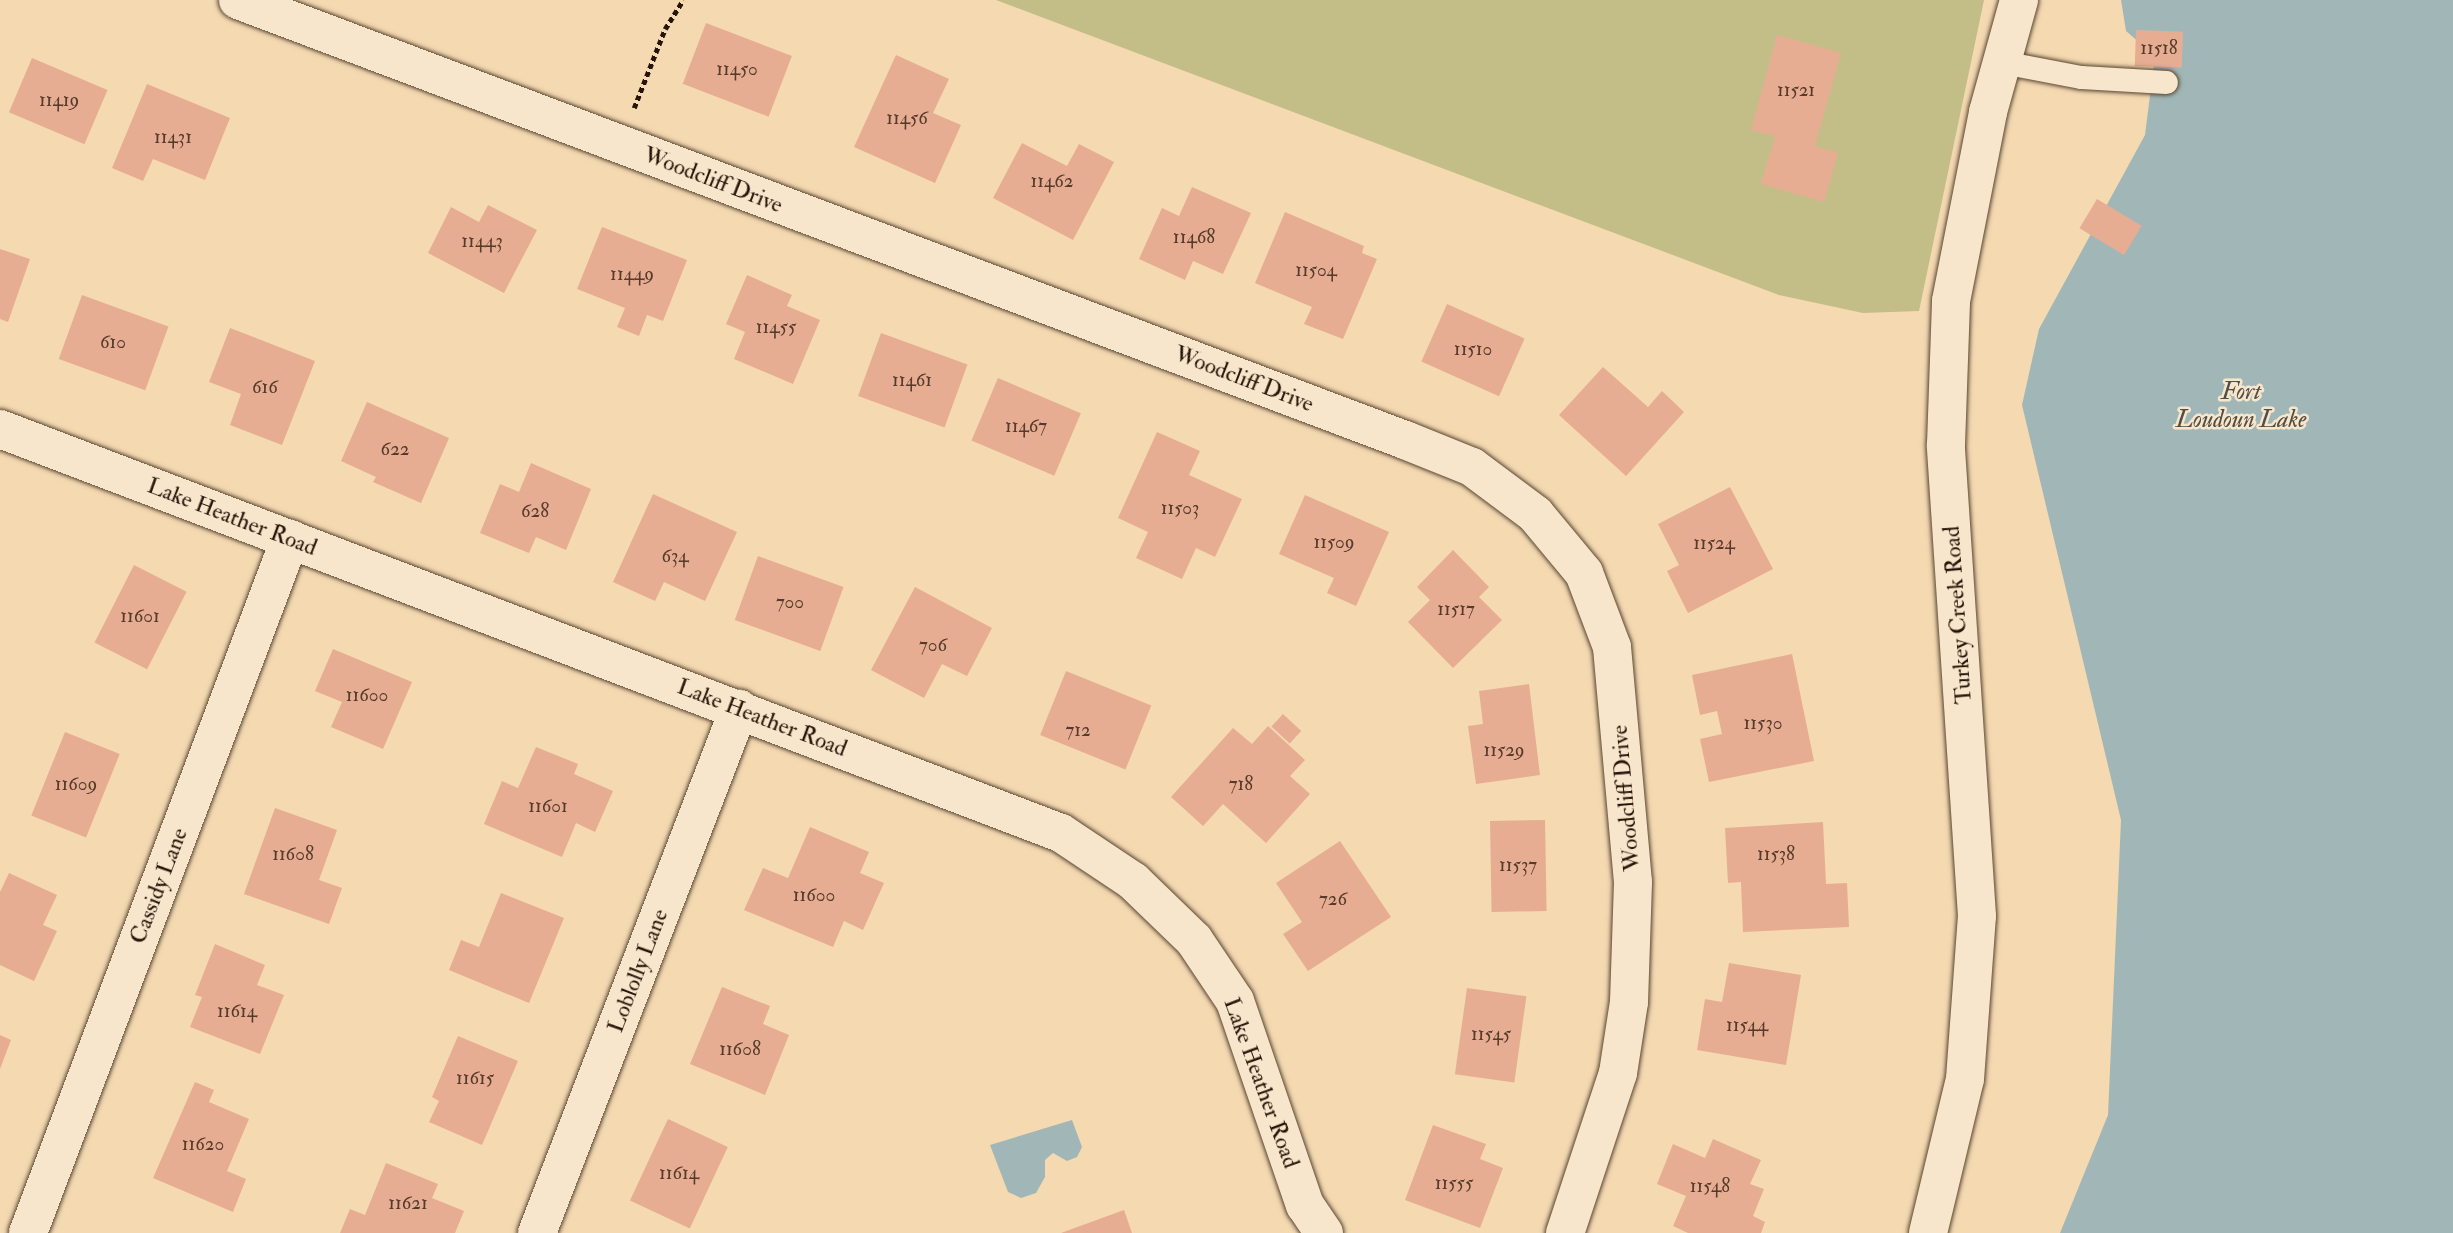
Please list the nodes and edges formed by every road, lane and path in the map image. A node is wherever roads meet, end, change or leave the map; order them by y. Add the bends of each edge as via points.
1 (238, 0) edge
2 (682, 0) edge
3 (2019, 0) edge
4 (2001, 62) junction
5 (2166, 82) dead end
6 (620, 145) junction
7 (0, 429) edge
8 (290, 539) junction
9 (739, 709) junction
10 (28, 1233) edge
11 (537, 1233) edge
12 (1324, 1233) edge
13 (1565, 1233) edge
14 (1928, 1233) edge

1 - 6 street, Woodcliff Drive
2 - 6 path via 665,29
3 - 4 street, Turkey Creek Road
4 - 5 lane via 2081,77
4 - 14 street, Turkey Creek Road via 1951,301 1945,444 1977,916 1965,1079
6 - 13 street, Woodcliff Drive via 1472,467 1535,514 1584,573 1612,647 1633,882 1629,1002 1618,1073
7 - 8 street, Lake Heather Road
8 - 9 street, Lake Heather Road
8 - 10 street, Cassidy Lane
9 - 11 street, Loblolly Lane
9 - 12 street, Lake Heather Road via 1061,833 1133,881 1194,940 1235,1001 1305,1205

